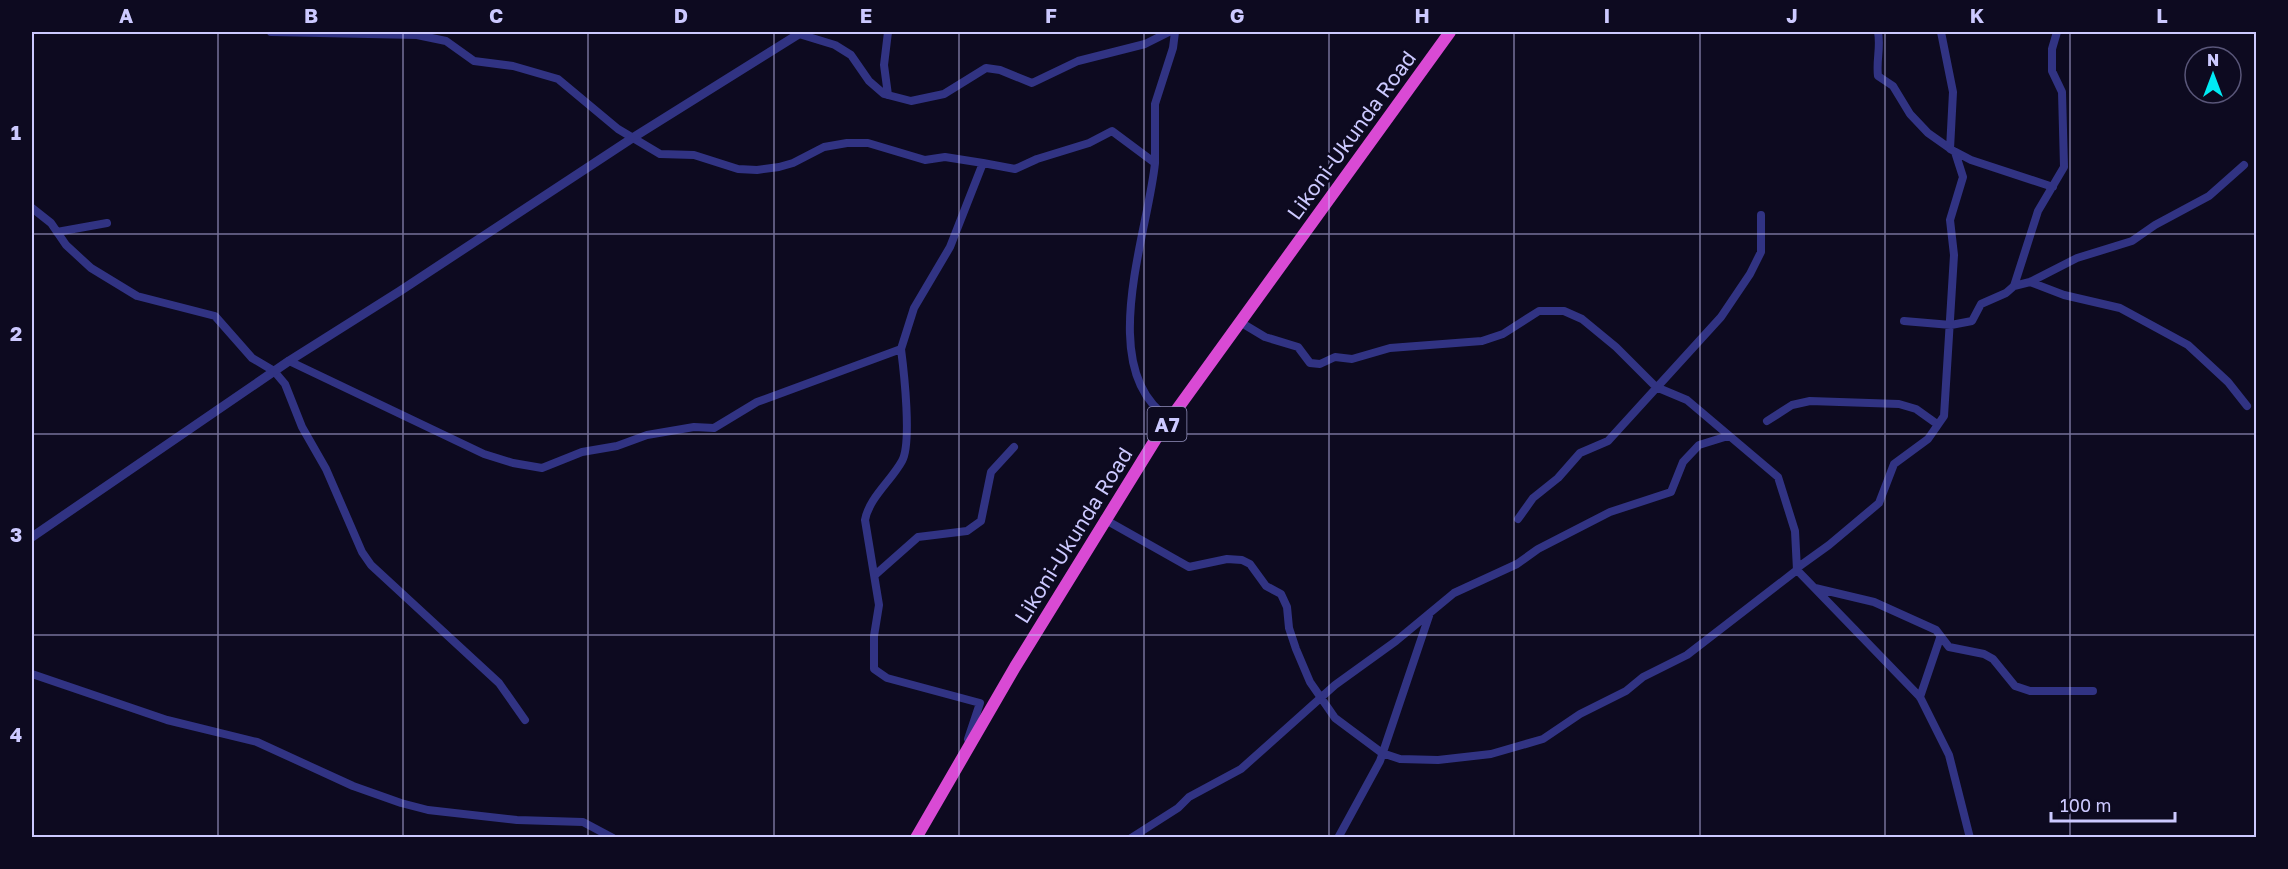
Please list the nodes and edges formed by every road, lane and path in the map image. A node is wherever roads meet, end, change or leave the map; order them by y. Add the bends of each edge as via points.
1 (271, 32) edge
2 (888, 32) edge
3 (1169, 32) edge
4 (1175, 32) edge
5 (1450, 32) edge
6 (1878, 32) edge
7 (1941, 32) edge
8 (2057, 32) edge
9 (800, 33) edge
10 (888, 95) junction
11 (634, 137) junction
12 (1950, 149) junction
13 (983, 163) junction
14 (1155, 163) junction
15 (2244, 165) dead end
16 (2053, 187) junction
17 (32, 208) edge
18 (1761, 215) dead end
19 (107, 223) dead end
20 (57, 232) junction
21 (2030, 282) junction
22 (2014, 286) junction
23 (1905, 321) dead end
24 (1240, 322) junction
25 (1951, 325) junction
26 (901, 349) junction
27 (289, 361) junction
28 (274, 371) junction
29 (1656, 387) junction
30 (2247, 406) dead end
31 (1170, 419) junction
32 (1767, 421) dead end
33 (1937, 423) junction
34 (1728, 436) junction
35 (1014, 447) dead end
36 (1104, 519) junction
37 (1518, 519) dead end
38 (32, 537) edge
39 (1797, 569) junction
40 (874, 575) junction
41 (1813, 588) junction
42 (1430, 613) junction
43 (1940, 638) junction
44 (32, 674) edge
45 (2093, 691) dead end
46 (1920, 697) junction
47 (1320, 698) junction
48 (525, 720) dead end
49 (1382, 753) junction
50 (961, 761) junction
51 (614, 837) edge
52 (916, 837) edge
53 (1131, 837) edge
54 (1338, 837) edge
55 (1970, 837) edge

1 - 11 street via 417,35 446,41 474,60 558,79 618,129
2 - 10 street via 884,65
3 - 10 street via 1145,45 1078,62 1032,83 986,68 944,94 911,101
4 - 14 street via 1155,104
5 - 24 highway, Likoni-Ukunda Road / A7
6 - 12 street via 1878,76 1893,86 1910,114 1928,133
7 - 12 street via 1953,92
8 - 16 street via 2052,71 2062,92 2065,153 2064,167
9 - 10 street via 852,55 869,81
9 - 11 street
11 - 13 street via 660,154 694,155 738,169 778,167 824,147 868,143 925,160 945,157
11 - 27 street
12 - 16 street via 1971,160
12 - 25 street via 1955,152 1963,177 1950,220 1954,255
13 - 14 street via 1015,169 1112,131
13 - 26 street via 950,247 914,308
14 - 31 street via 1137,255 1130,345 1142,390
15 - 21 street via 2209,196 2132,241 2077,258
16 - 22 street via 2038,211
17 - 20 street
18 - 29 street via 1761,252 1750,274 1720,317
19 - 20 street
20 - 28 street via 91,268 137,297 215,316 252,357
21 - 22 street
21 - 30 street via 2064,295 2120,308 2188,345 2228,382
22 - 25 street via 1981,304 1972,321
23 - 25 street
24 - 29 street via 1265,338 1299,347 1310,363 1320,364 1335,357 1352,359 1390,348 1482,341 1503,334 1539,311 1564,311 1582,319 1616,347
24 - 31 highway, Likoni-Ukunda Road / A7
25 - 33 street via 1944,416
26 - 27 street via 757,402 714,428 694,427 647,435 617,446 582,452 542,468 484,454
26 - 40 street via 907,439 903,459 867,509 865,520
27 - 28 street
28 - 38 street
28 - 48 street via 285,384 302,427 371,565 499,683
29 - 34 street via 1687,400
29 - 37 street via 1608,441 1580,453 1533,498
31 - 36 highway, Likoni-Ukunda Road / A7
32 - 33 street via 1792,405 1810,401 1899,404 1916,409
33 - 39 street via 1928,439 1894,464 1879,503
34 - 39 street via 1778,477 1795,531
34 - 42 street via 1699,445 1683,462 1671,492 1610,512 1517,564 1454,593
35 - 40 street via 991,472 981,521 967,531 918,537
36 - 47 street via 1189,567 1227,559 1250,564 1266,586 1281,594 1296,649
36 - 50 highway, Likoni-Ukunda Road / A7
39 - 41 street
39 - 49 street via 1687,655 1643,677 1543,739 1469,758 1400,759
40 - 50 street via 879,605 874,669 886,678 980,703
41 - 43 street via 1874,602 1936,630
41 - 46 street
42 - 47 street
42 - 49 street
43 - 45 street via 1949,647 1993,659 2015,686 2030,691
43 - 46 street
44 - 51 street via 167,720 257,741 353,786 401,803 516,820 583,822
46 - 55 street via 1949,755
47 - 49 street via 1335,718
47 - 53 street via 1242,769 1189,797
49 - 54 street
50 - 52 highway, Likoni-Ukunda Road / A7

